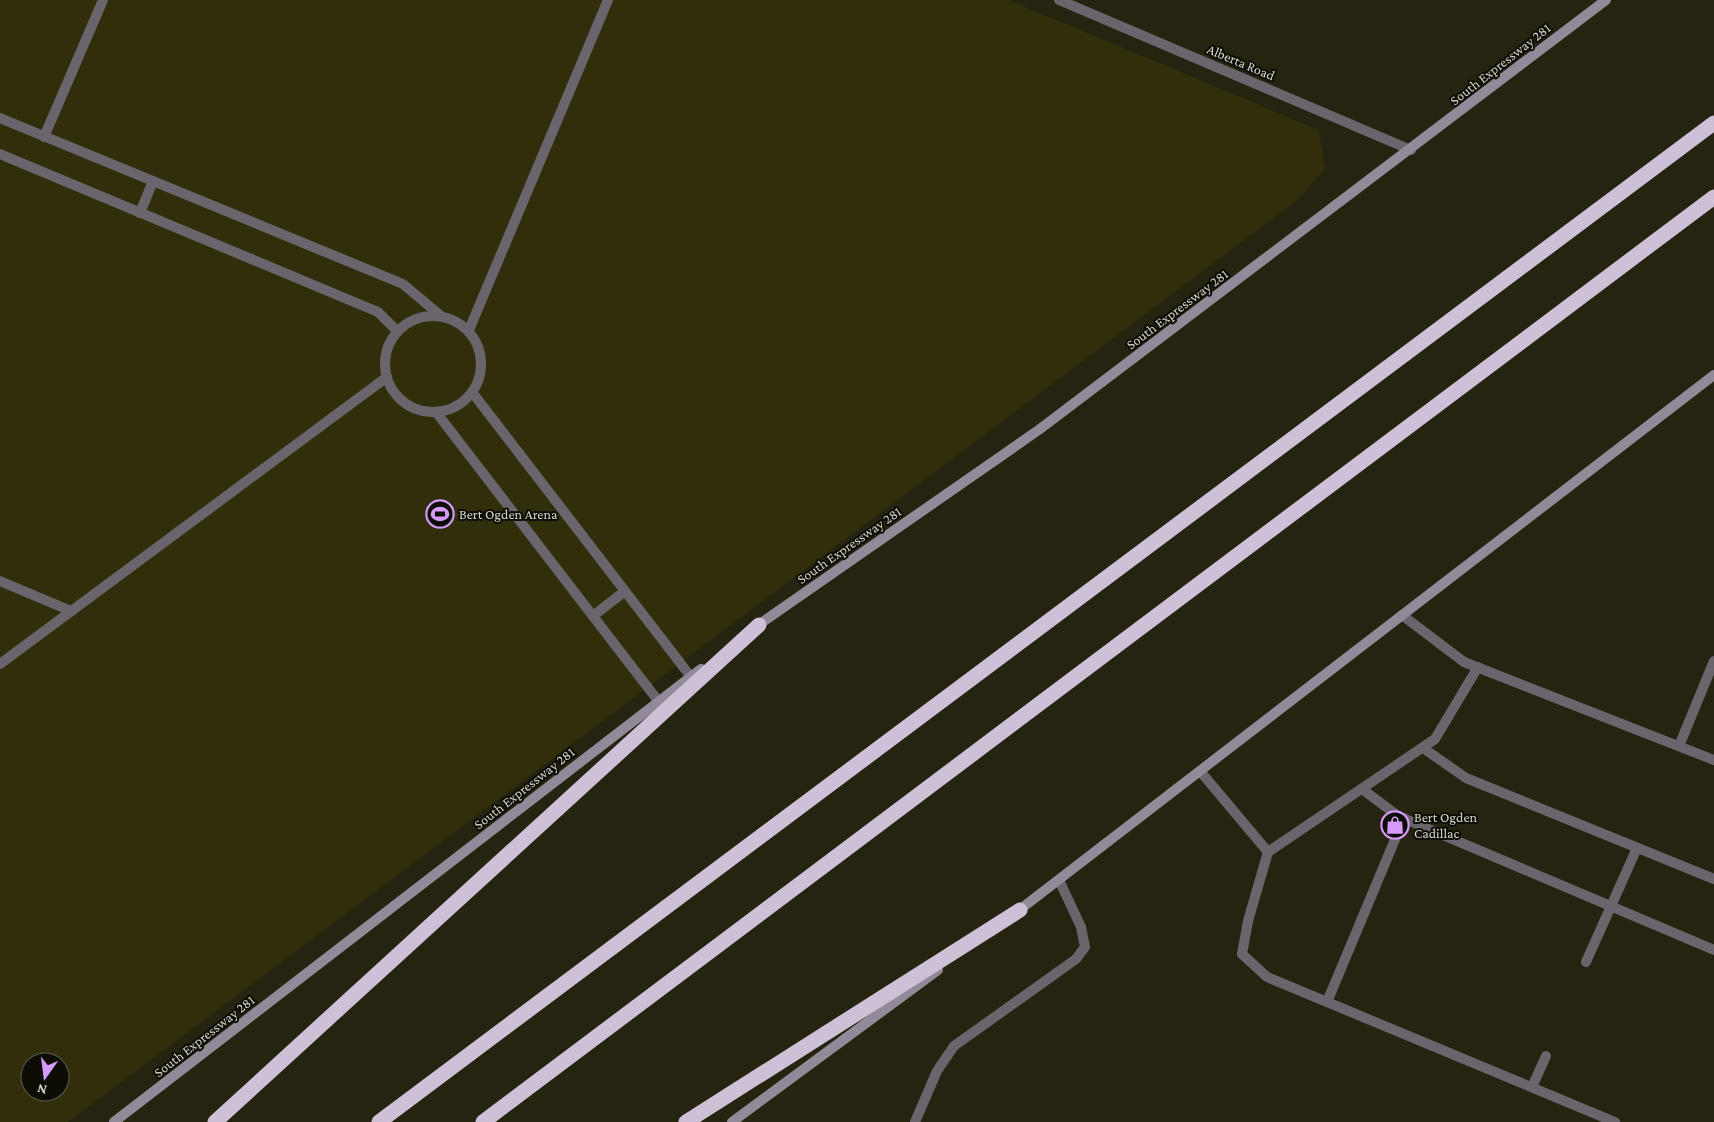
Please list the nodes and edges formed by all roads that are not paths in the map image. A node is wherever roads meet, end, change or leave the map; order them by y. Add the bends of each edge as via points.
1 (103, 0) edge
2 (608, 0) edge
3 (1059, 0) edge
4 (1606, 0) edge
5 (0, 118) edge
6 (1714, 123) edge
7 (44, 136) junction
8 (1412, 150) junction
9 (0, 154) edge
10 (153, 181) junction
11 (1714, 197) edge
12 (140, 213) junction
13 (440, 316) junction
14 (468, 330) junction
15 (396, 332) junction
16 (1714, 375) edge
17 (387, 377) junction
18 (472, 392) junction
19 (436, 412) junction
20 (0, 581) edge
21 (625, 591) junction
22 (71, 611) junction
23 (1402, 615) junction
24 (593, 616) junction
25 (758, 625) junction
26 (1714, 661) edge
27 (0, 664) edge
28 (1478, 667) junction
29 (691, 677) junction
30 (659, 702) junction
31 (1679, 746) junction
32 (1422, 748) junction
33 (1714, 760) edge
34 (1200, 771) junction
35 (1362, 789) junction
36 (1404, 818) junction
37 (1637, 848) junction
38 (1268, 852) junction
39 (1714, 879) edge
40 (1059, 880) junction
41 (1611, 906) junction
42 (1020, 910) junction
43 (1714, 950) edge
44 (1586, 962) dead end
45 (1327, 1002) junction
46 (1546, 1056) dead end
47 (1532, 1087) junction
48 (114, 1122) edge
49 (215, 1122) edge
50 (379, 1122) edge
51 (483, 1122) edge
52 (686, 1122) edge
53 (732, 1122) edge
54 (914, 1122) edge
55 (1614, 1122) edge

1 - 7 street
2 - 14 street
3 - 8 street, Alberta Road
4 - 8 main road, South Expressway 281
5 - 7 street
6 - 50 highway
7 - 10 street
8 - 25 main road, South Expressway 281 via 1040,429
9 - 12 street
10 - 12 street
10 - 13 street via 403,284
11 - 51 highway
12 - 15 street via 378,312
13 - 14 street via 456,320
13 - 15 street via 424,316 409,321
14 - 18 street via 482,358 481,374
15 - 17 street via 388,345
16 - 23 main road
17 - 19 street via 405,403 419,410
17 - 22 street
18 - 19 street via 465,401 451,409
18 - 21 street
19 - 24 street
20 - 22 street
21 - 24 street
21 - 29 street
22 - 27 street
23 - 28 street via 1464,662
23 - 34 main road
24 - 30 street
25 - 29 main road, South Expressway 281
25 - 49 highway
26 - 31 street
28 - 31 street
28 - 32 street via 1435,739
29 - 30 main road, South Expressway 281
30 - 48 main road, South Expressway 281
31 - 33 street
32 - 35 street
32 - 37 street via 1466,778
34 - 38 street
34 - 40 main road
35 - 36 street
35 - 38 street
36 - 41 street
36 - 45 street
37 - 39 street
37 - 41 street
38 - 45 street via 1242,954 1268,977
40 - 42 main road
40 - 54 street via 1081,927 1086,947 1076,959 954,1046 937,1071
41 - 43 street
41 - 44 street
42 - 52 highway
42 - 53 main road
45 - 47 street
46 - 47 street
47 - 55 street

